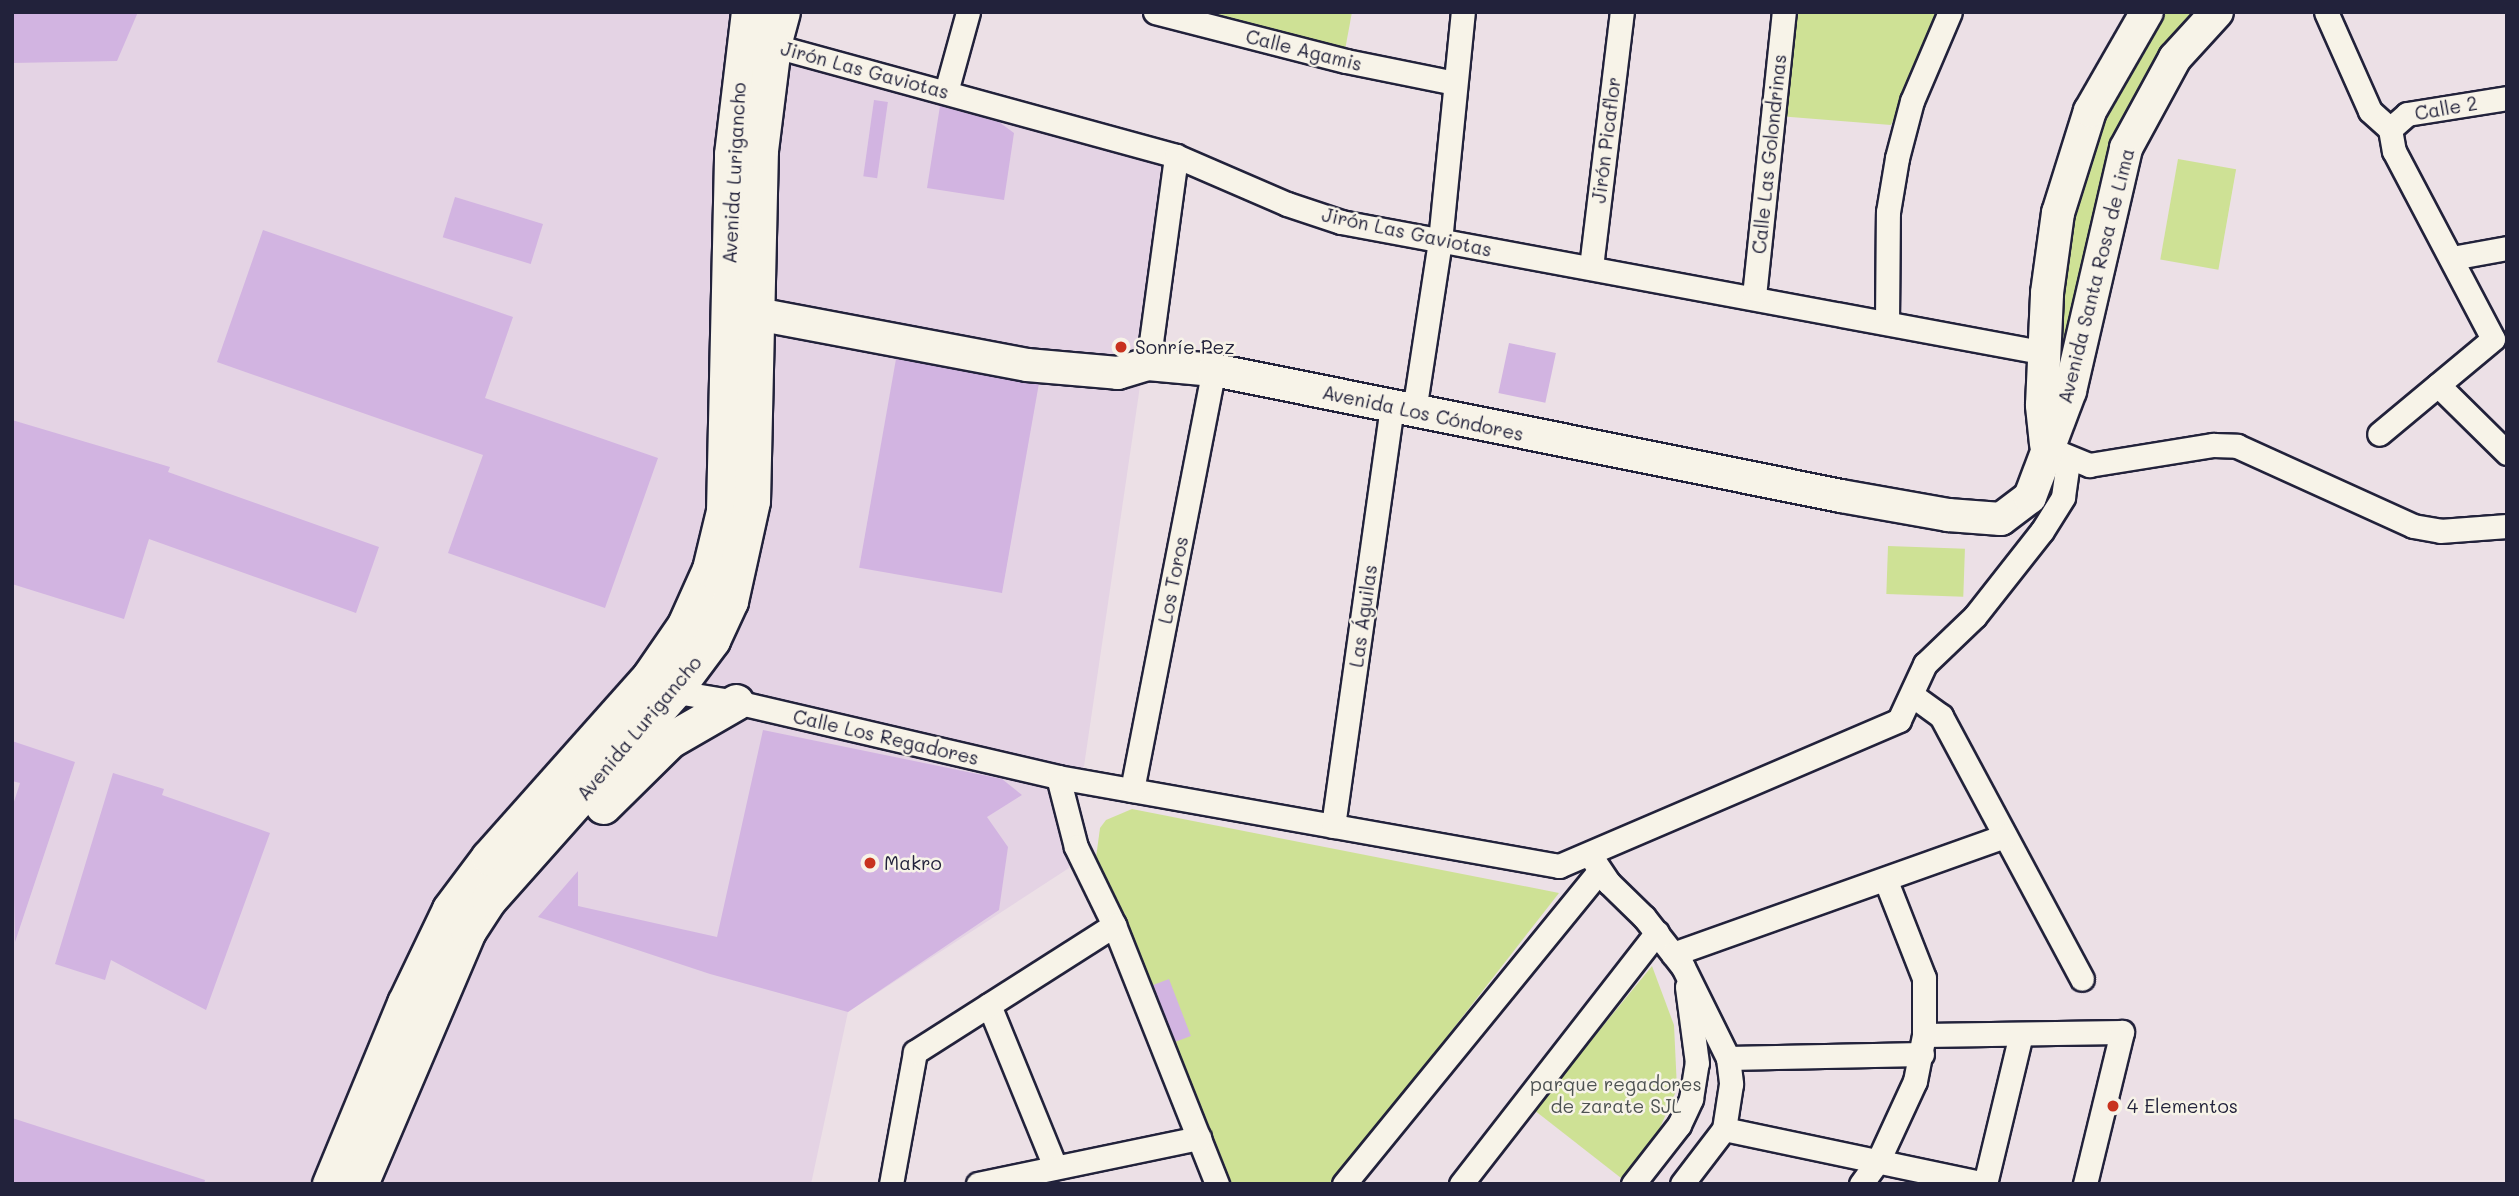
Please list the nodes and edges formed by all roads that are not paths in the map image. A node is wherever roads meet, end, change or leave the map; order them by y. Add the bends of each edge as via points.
1 (968, 12) edge
2 (1155, 12) edge
3 (1462, 12) edge
4 (1622, 12) edge
5 (1784, 12) edge
6 (1950, 12) edge
7 (2147, 12) edge
8 (2217, 12) edge
9 (2326, 12) edge
10 (762, 27) edge
11 (1455, 83) junction
12 (946, 92) junction
13 (2507, 98) edge
14 (2389, 129) junction
15 (1176, 156) junction
16 (1440, 241) junction
17 (2507, 248) edge
18 (2452, 258) junction
19 (1591, 267) junction
20 (1755, 296) junction
21 (757, 314) junction
22 (1886, 321) junction
23 (2046, 353) junction
24 (1148, 364) junction
25 (1214, 370) junction
26 (2438, 385) junction
27 (1403, 408) junction
28 (2379, 434) dead end
29 (2057, 453) junction
30 (2507, 453) edge
31 (2507, 526) edge
32 (640, 688) junction
33 (674, 691) junction
34 (1912, 695) junction
35 (736, 702) junction
36 (1058, 777) junction
37 (1132, 790) junction
38 (1333, 825) junction
39 (2005, 836) junction
40 (537, 846) junction
41 (1594, 862) junction
42 (1886, 881) junction
43 (1114, 925) junction
44 (1657, 932) junction
45 (1678, 960) junction
46 (2082, 979) dead end
47 (989, 1005) junction
48 (2021, 1034) junction
49 (1923, 1044) junction
50 (1728, 1058) junction
51 (370, 1122) junction
52 (1724, 1129) junction
53 (1199, 1138) junction
54 (1880, 1159) junction
55 (1055, 1167) junction
56 (330, 1184) edge
57 (360, 1184) edge
58 (891, 1184) edge
59 (978, 1184) edge
60 (1217, 1184) edge
61 (1344, 1184) edge
62 (1461, 1184) edge
63 (1633, 1184) edge
64 (1682, 1184) edge
65 (1861, 1184) edge
66 (1985, 1184) edge
67 (2085, 1184) edge

1 - 12 street
2 - 11 street, Calle Agamis via 1346,61
3 - 11 street, Las Águilas
4 - 19 street, Jirón Picaflor
5 - 20 street, Calle Las Golondrinas
6 - 22 street via 1912,100 1897,158 1886,239
7 - 23 main road, Avenida Santa Rosa de Lima via 2103,85 2076,145 2051,249
8 - 29 main road, Avenida Santa Rosa de Lima via 2175,58 2126,148 2106,219 2098,285
9 - 14 street via 2370,111
10 - 12 street, Jirón Las Gaviotas
10 - 21 main road, Avenida Lurigancho
10 - 32 main road, Avenida Lurigancho via 732,153 724,510 698,599
11 - 16 street, Las Águilas
12 - 15 street, Jirón Las Gaviotas
13 - 14 street, Calle 2 via 2407,114
14 - 18 street via 2394,151
15 - 16 street, Jirón Las Gaviotas via 1341,222
15 - 24 street
16 - 19 street, Jirón Las Gaviotas
16 - 27 street, Las Águilas
17 - 18 street
18 - 26 street via 2493,339
19 - 20 street, Jirón Las Gaviotas
20 - 22 street, Jirón Las Gaviotas
21 - 24 main road, Avenida Los Cóndores via 1027,365 1118,373
21 - 33 main road, Avenida Lurigancho via 747,540 723,617
22 - 23 street, Jirón Las Gaviotas
23 - 29 main road, Avenida Santa Rosa de Lima via 2042,405
24 - 25 main road, Avenida Los Cóndores
25 - 27 main road, Avenida Los Cóndores
25 - 37 street, Los Toros
26 - 28 street
26 - 30 street
27 - 29 main road, Avenida Los Cóndores via 1841,496 1979,518 2001,519 2030,497
27 - 38 street, Las Águilas
29 - 31 street via 2089,464 2213,445 2237,446 2413,526 2440,531
29 - 34 street, Calle Los Regadores via 2063,497 1975,616 1925,664
32 - 33 street, Calle Los Regadores
32 - 51 main road, Avenida Lurigancho via 489,857 450,909 405,1003
33 - 35 street, Calle Los Regadores
33 - 40 main road, Avenida Lurigancho
34 - 39 street via 1941,716
34 - 41 street, Calle Los Regadores via 1899,720
35 - 36 street, Calle Los Regadores
35 - 40 main road via 670,740 587,820
36 - 37 street, Calle Los Regadores
36 - 43 street via 1076,847
37 - 38 street, Calle Los Regadores
38 - 41 street, Calle Los Regadores via 1559,866
39 - 42 street
39 - 46 street
40 - 51 main road, Avenida Lurigancho via 489,899 468,931
41 - 44 street
41 - 61 street
42 - 45 street
42 - 49 street via 1924,978
43 - 47 street
43 - 53 street
44 - 45 street
44 - 62 street
45 - 50 street
45 - 63 street via 1698,1063 1691,1099 1679,1125
47 - 55 street
47 - 58 street via 915,1052
48 - 49 street
48 - 66 street
48 - 67 street via 2122,1032
49 - 50 street
49 - 54 street
50 - 52 street via 1731,1084
51 - 56 main road, Avenida Lurigancho
51 - 57 main road, Avenida Lurigancho
52 - 54 street
52 - 64 street
53 - 55 street
53 - 60 street
54 - 65 street
54 - 66 street
55 - 59 street

